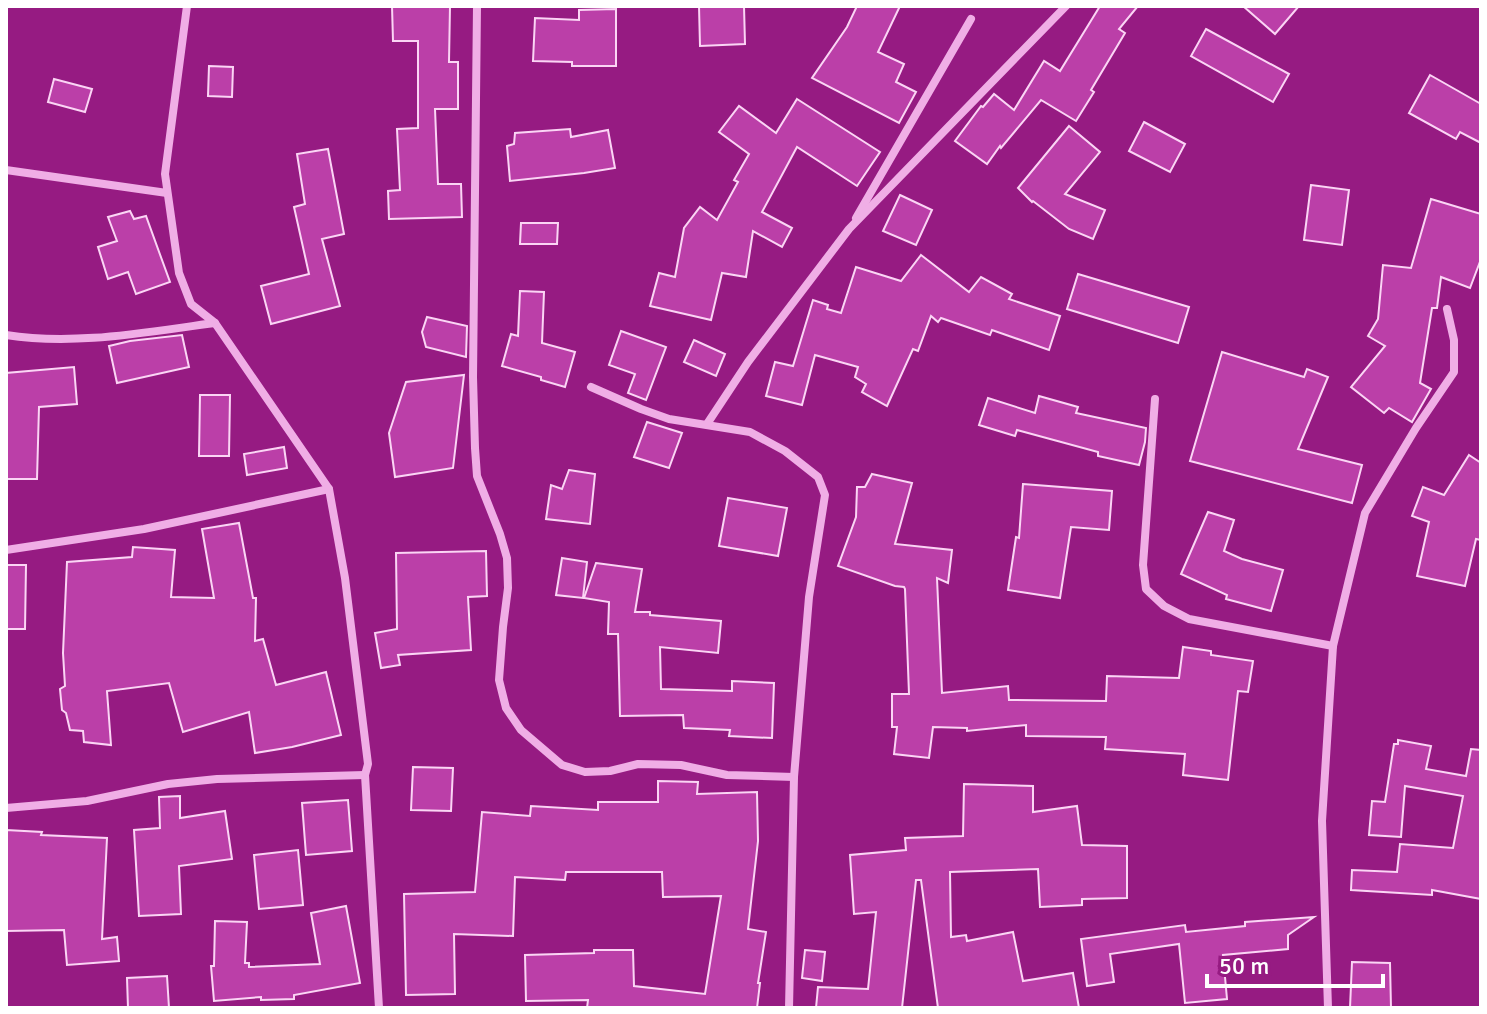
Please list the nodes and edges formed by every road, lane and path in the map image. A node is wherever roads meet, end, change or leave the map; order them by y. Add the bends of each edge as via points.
1 (187, 6) edge
2 (477, 6) edge
3 (1066, 6) edge
4 (971, 19) dead end
5 (6, 170) edge
6 (167, 193) junction
7 (849, 229) junction
8 (1447, 309) dead end
9 (215, 323) junction
10 (6, 335) edge
11 (591, 387) dead end
12 (1155, 399) dead end
13 (707, 424) junction
14 (329, 489) junction
15 (6, 550) edge
16 (1333, 646) junction
17 (365, 775) junction
18 (794, 777) junction
19 (6, 808) edge
20 (379, 1008) edge
21 (789, 1008) edge
22 (1328, 1008) edge

1 - 6 street via 165,174
2 - 18 street via 475,448 477,476 507,558 499,680 506,708 521,730 562,765 585,772 638,764 681,765 727,775
3 - 7 street
4 - 7 street
5 - 6 street
6 - 9 street via 179,273 191,304
7 - 13 street
8 - 16 street via 1454,372 1365,513
9 - 10 street via 67,340
9 - 14 street
11 - 13 street via 669,419
12 - 16 street via 1143,565 1146,589 1189,619
13 - 18 street via 750,432 785,451 818,477 825,495 809,597
14 - 15 street via 144,529
14 - 17 street via 365,733
16 - 22 street via 1322,821
17 - 19 street via 217,779 87,801
17 - 20 street
18 - 21 street

